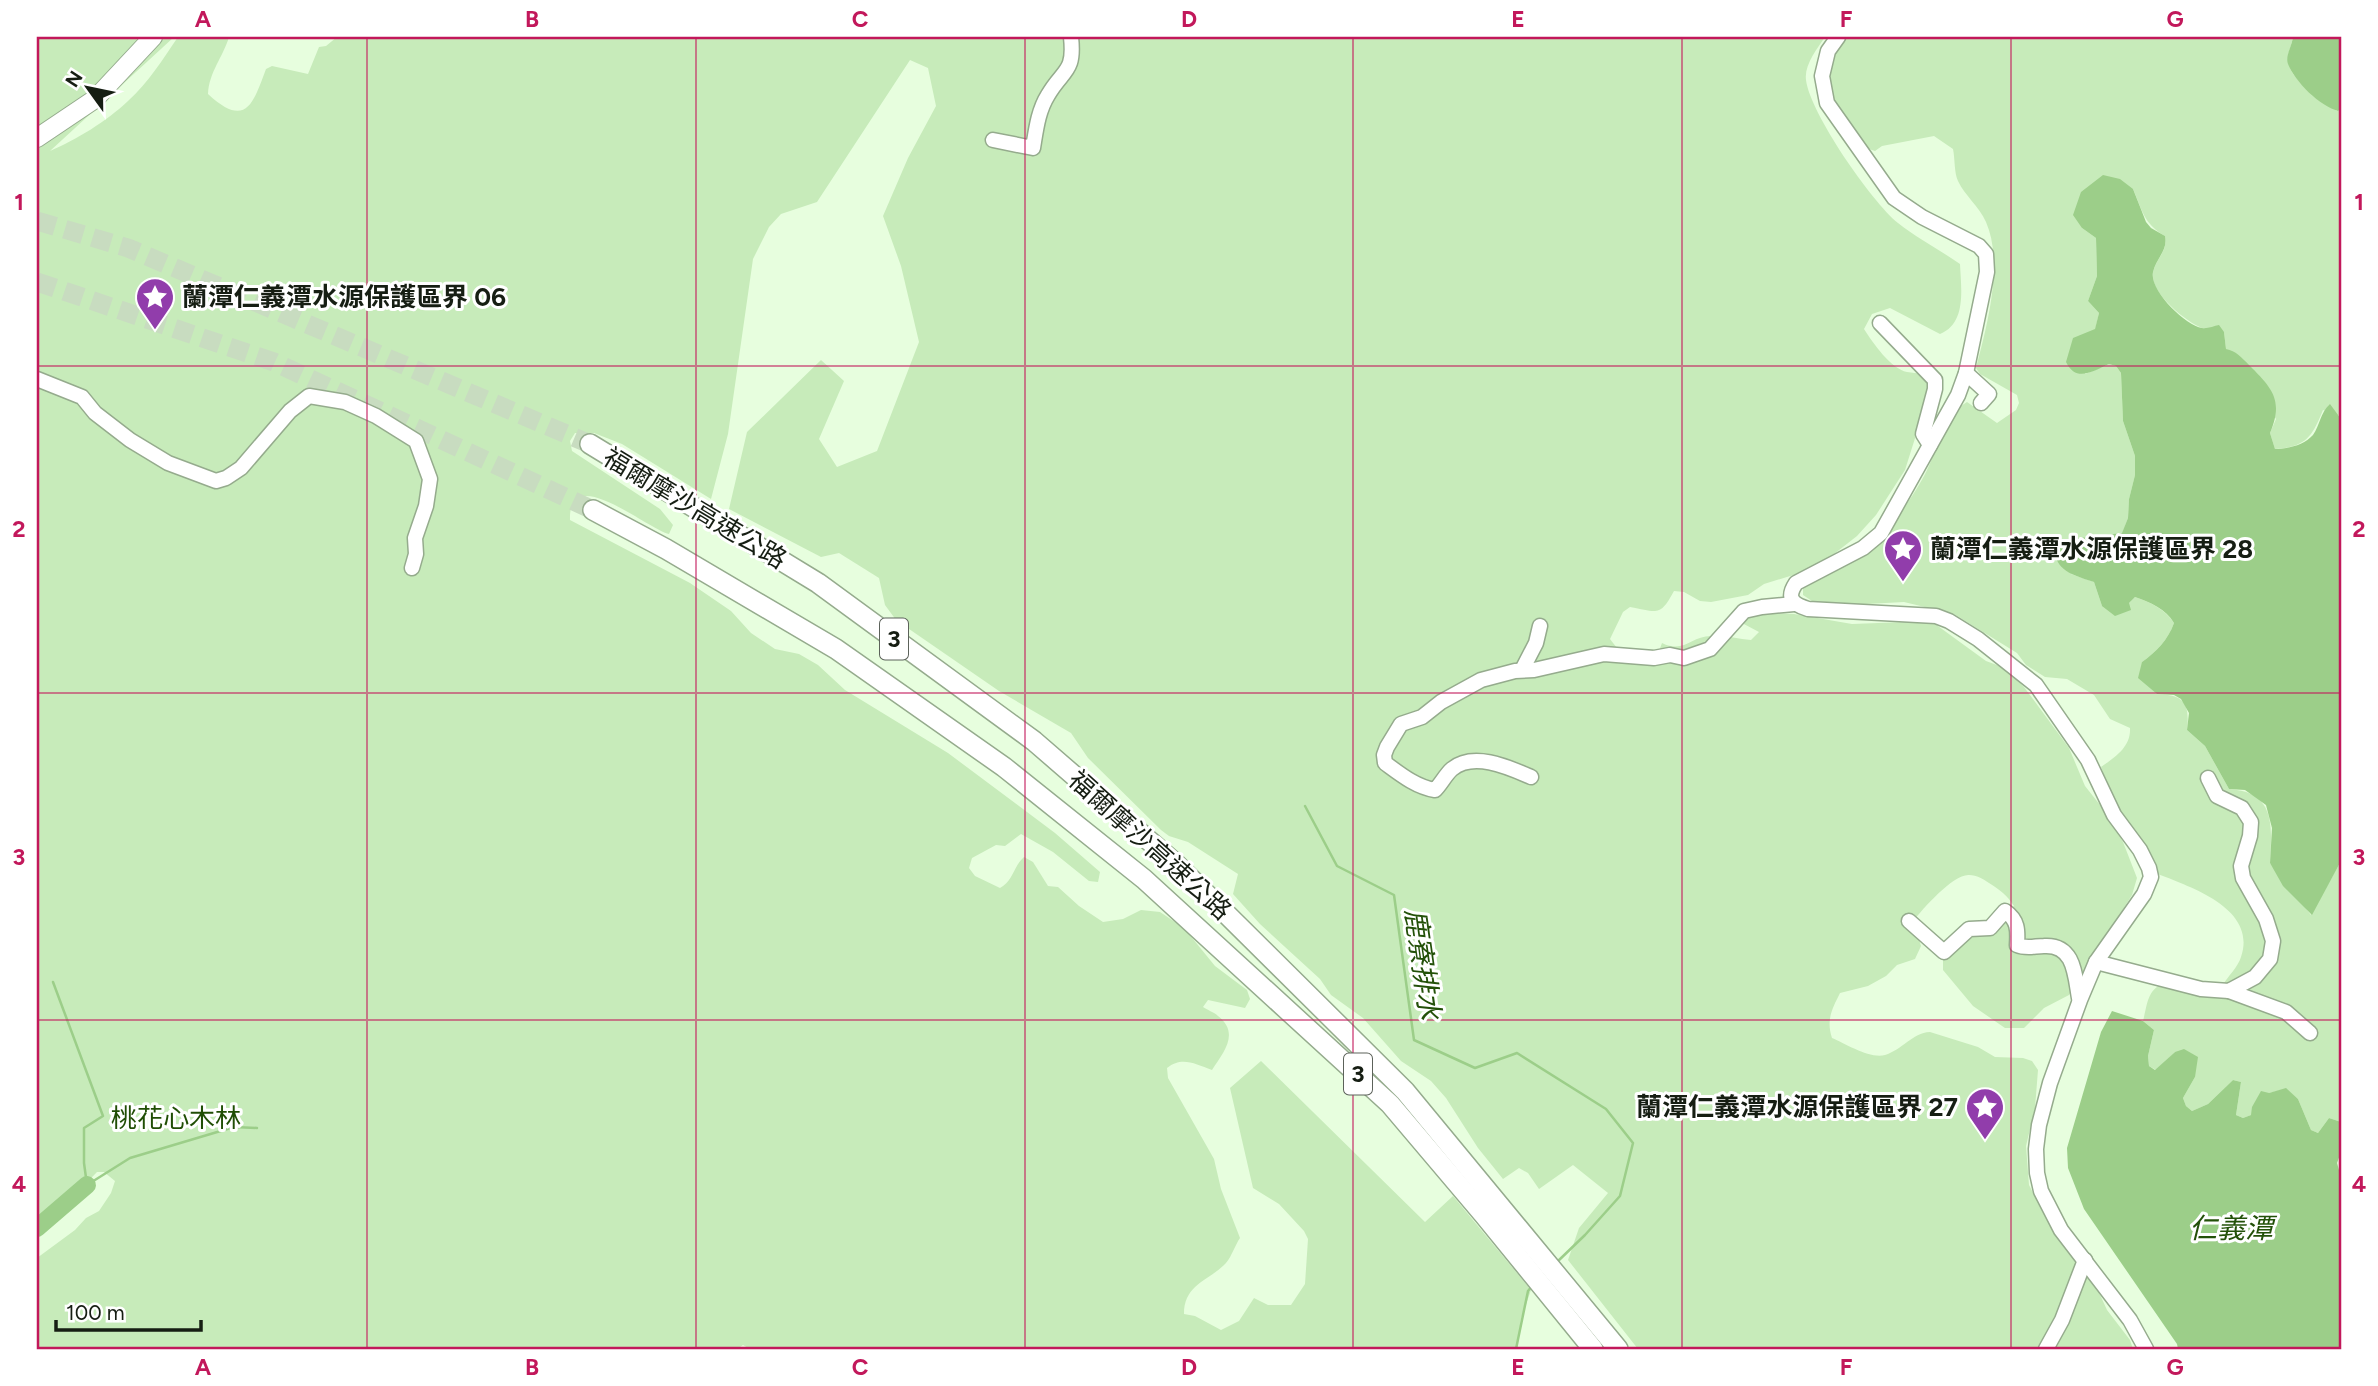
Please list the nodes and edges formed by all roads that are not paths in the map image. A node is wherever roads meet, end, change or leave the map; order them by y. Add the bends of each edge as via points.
1 (153, 37) edge
2 (1071, 37) edge
3 (1838, 37) edge
4 (37, 138) edge
5 (993, 140) dead end
6 (1880, 323) dead end
7 (1966, 373) junction
8 (37, 379) edge
9 (1981, 403) dead end
10 (590, 444) tunnel mouth
11 (1930, 445) junction
12 (593, 510) tunnel mouth
13 (412, 568) dead end
14 (1794, 604) junction
15 (1540, 626) dead end
16 (1522, 670) junction
17 (1531, 777) dead end
18 (2208, 778) dead end
19 (1909, 921) dead end
20 (2096, 962) junction
21 (2229, 991) junction
22 (2080, 1000) junction
23 (2310, 1033) dead end
24 (1492, 1209) junction
25 (2085, 1260) junction
26 (1589, 1344) edge
27 (1618, 1349) edge
28 (2046, 1349) edge
29 (2146, 1349) edge

1 - 4 main road via 95,99
2 - 5 street via 1071,62 1048,94 1033,148
3 - 7 street via 1828,51 1822,76 1826,103 1894,198 1986,254 1987,272
6 - 11 street via 1935,380 1923,434
7 - 9 street via 1989,394
7 - 11 street
8 - 13 street via 82,397 131,440 168,463 216,481 241,468 290,411 309,396 345,402 376,416 416,441 430,479
10 - 24 highway, 福爾摩沙高速公路 / 3 via 818,583 1034,741 1176,864 1405,1091
11 - 14 street via 1881,533 1863,548 1796,583 1790,598
12 - 24 highway, 福爾摩沙高速公路 / 3 via 836,649 1004,768 1144,879 1390,1104
14 - 16 street via 1744,611 1710,649 1684,658 1604,654
14 - 20 street via 1808,609 1936,616 1978,639 2036,685 2088,760 2151,877
15 - 16 street
16 - 17 street via 1481,681 1422,717 1401,724 1384,755 1385,763 1426,789 1435,790 1460,764 1477,762 1500,764
18 - 21 street via 2217,796 2242,808 2251,822 2241,866 2243,878 2273,942 2270,959 2255,977
19 - 22 street via 1944,952 1969,929 1990,928 2005,911 2018,927 2017,945 2063,949 2072,960
20 - 21 street via 2201,989
20 - 22 street
21 - 23 street via 2286,1012
22 - 25 street via 2050,1083 2036,1149 2041,1191 2061,1230
24 - 26 highway, 福爾摩沙高速公路 / 3
24 - 27 highway, 福爾摩沙高速公路 / 3
25 - 28 street
25 - 29 street

